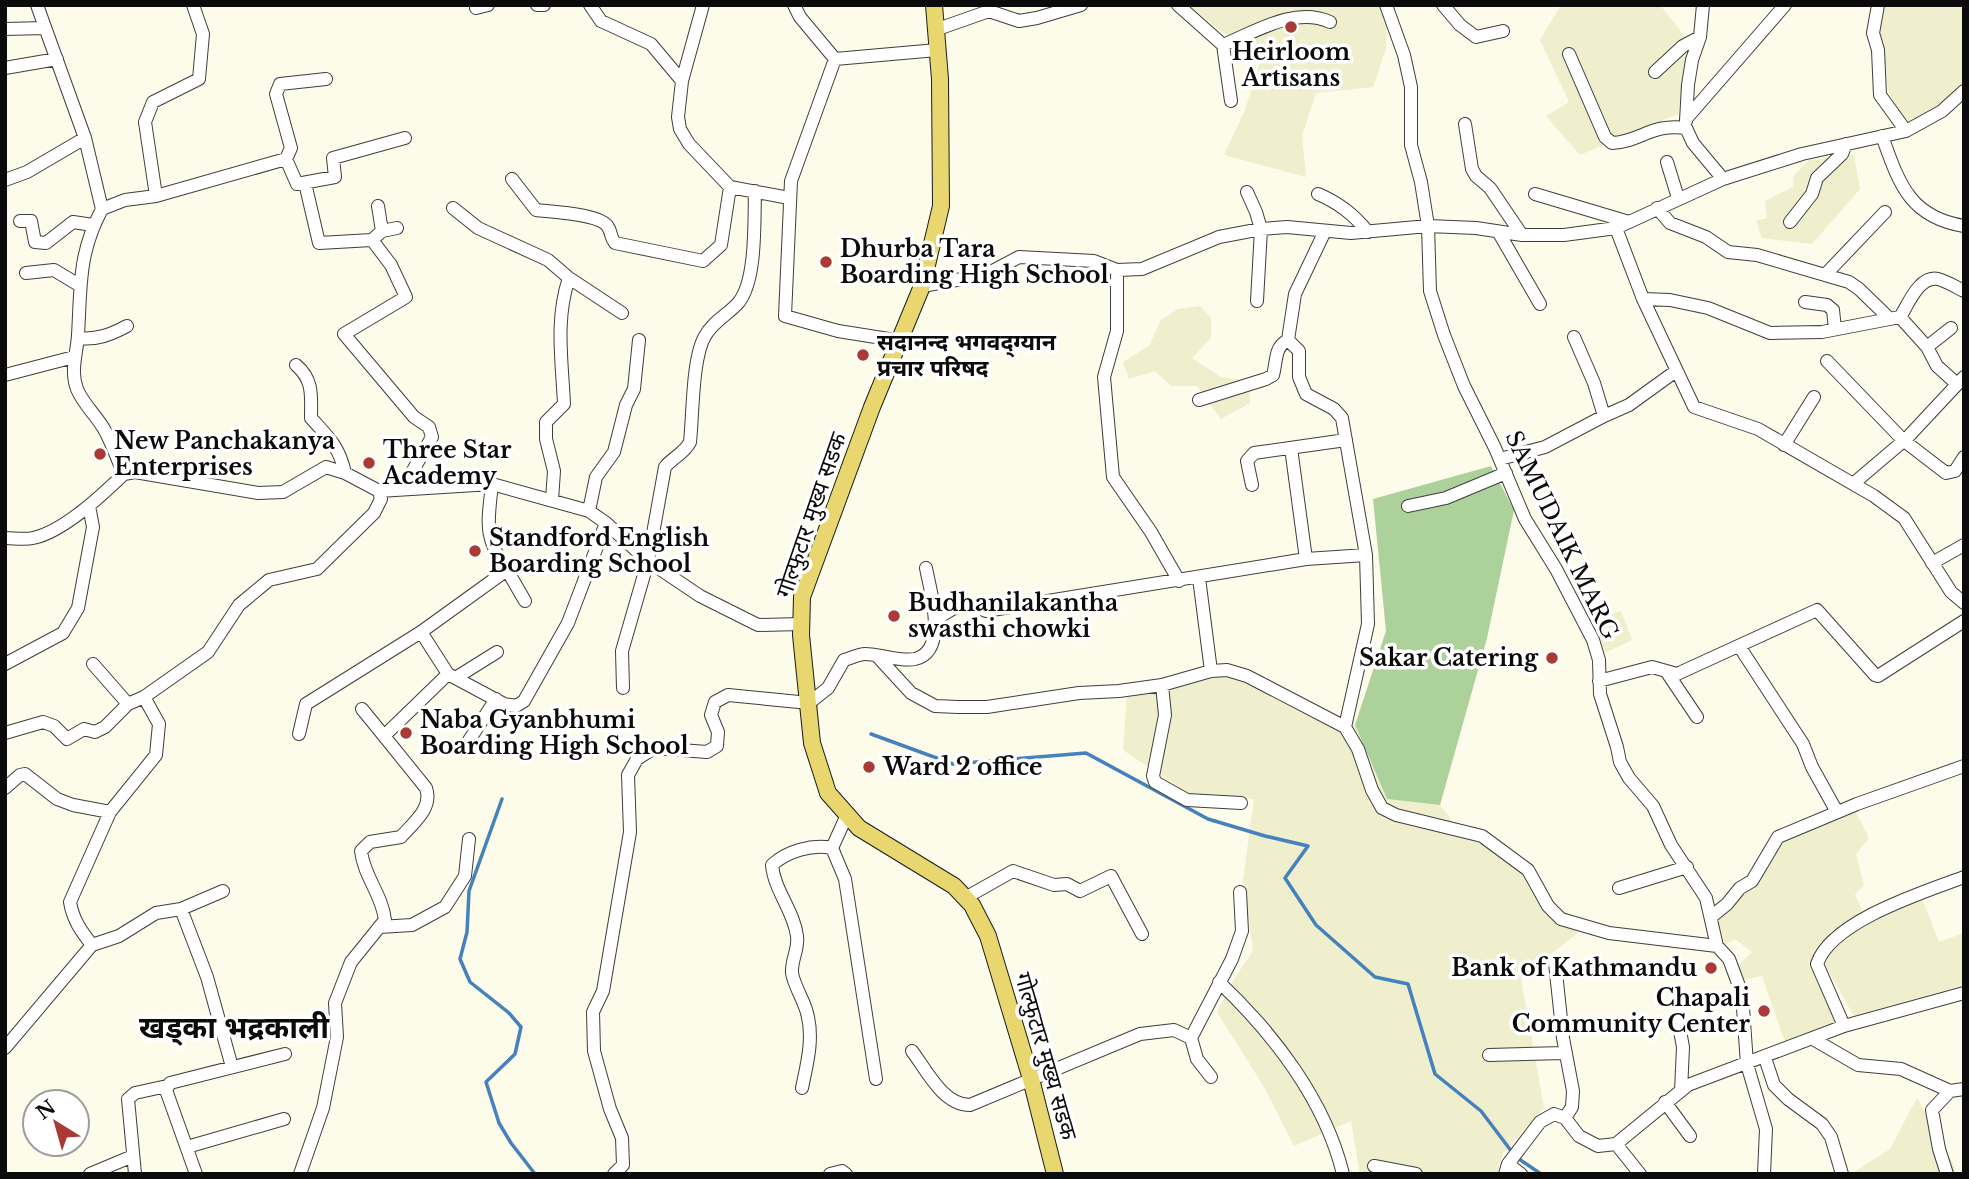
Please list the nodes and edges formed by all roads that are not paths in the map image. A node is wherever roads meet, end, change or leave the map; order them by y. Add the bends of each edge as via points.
1 (37, 5) edge
2 (193, 5) edge
3 (537, 5) edge
4 (544, 5) edge
5 (590, 5) edge
6 (703, 5) edge
7 (794, 5) edge
8 (934, 5) edge
9 (1081, 5) edge
10 (1178, 5) edge
11 (1386, 5) edge
12 (1443, 5) edge
13 (1703, 5) edge
14 (1785, 5) edge
15 (1878, 5) edge
16 (1330, 22) dead end
17 (45, 28) junction
18 (5, 29) edge
19 (935, 30) junction
20 (1503, 32) dead end
21 (1700, 37) junction
22 (1223, 45) junction
23 (937, 50) junction
24 (1569, 54) dead end
25 (835, 59) junction
26 (57, 60) junction
27 (5, 68) edge
28 (1655, 72) dead end
29 (326, 79) dead end
30 (682, 81) junction
31 (1964, 91) edge
32 (1231, 101) dead end
33 (1465, 124) dead end
34 (1686, 124) junction
35 (1906, 131) junction
36 (1882, 136) junction
37 (85, 138) junction
38 (405, 138) dead end
39 (1846, 144) junction
40 (286, 159) junction
41 (1667, 162) dead end
42 (513, 179) dead end
43 (1723, 179) junction
44 (5, 180) edge
45 (305, 183) junction
46 (730, 187) junction
47 (755, 191) junction
48 (1247, 192) dead end
49 (1318, 194) dead end
50 (1535, 194) dead end
51 (156, 196) junction
52 (789, 198) junction
53 (1678, 198) junction
54 (378, 206) dead end
55 (453, 208) dead end
56 (1657, 208) junction
57 (102, 209) junction
58 (1885, 212) dead end
59 (20, 221) dead end
60 (1629, 222) junction
61 (1790, 222) dead end
62 (93, 225) junction
63 (1428, 226) junction
64 (1964, 226) edge
65 (397, 228) dead end
66 (1616, 228) junction
67 (1261, 229) junction
68 (1325, 231) junction
69 (1368, 232) junction
70 (1499, 233) junction
71 (1522, 235) junction
72 (377, 236) junction
73 (1116, 270) junction
74 (26, 273) dead end
75 (1825, 275) junction
76 (569, 278) junction
77 (79, 285) junction
78 (922, 286) junction
79 (1964, 291) edge
80 (1643, 299) junction
81 (1257, 301) dead end
82 (1805, 302) dead end
83 (1540, 304) dead end
84 (622, 313) dead end
85 (1895, 318) junction
86 (127, 326) dead end
87 (1951, 328) dead end
88 (1835, 329) junction
89 (1574, 337) dead end
90 (78, 338) junction
91 (639, 340) dead end
92 (1288, 340) junction
93 (901, 341) junction
94 (1927, 347) junction
95 (74, 357) junction
96 (1827, 361) dead end
97 (296, 365) dead end
98 (1676, 371) junction
99 (5, 375) edge
100 (1960, 380) edge
101 (1814, 397) dead end
102 (1199, 400) dead end
103 (1604, 416) junction
104 (1346, 440) junction
105 (1903, 440) junction
106 (1784, 445) junction
107 (1291, 448) junction
108 (1964, 457) edge
109 (1500, 459) junction
110 (345, 473) junction
111 (1506, 473) junction
112 (124, 474) junction
113 (1854, 483) junction
114 (492, 484) junction
115 (1252, 485) dead end
116 (403, 488) junction
117 (379, 491) junction
118 (552, 500) junction
119 (89, 506) junction
120 (1408, 506) dead end
121 (589, 511) junction
122 (606, 523) junction
123 (5, 538) edge
124 (1964, 545) edge
125 (1366, 555) junction
126 (1306, 559) junction
127 (648, 561) junction
128 (1932, 563) junction
129 (926, 568) dead end
130 (507, 570) junction
131 (1199, 578) junction
132 (1179, 581) junction
133 (526, 601) dead end
134 (1964, 603) edge
135 (935, 620) junction
136 (1964, 621) edge
137 (801, 624) junction
138 (421, 632) junction
139 (1740, 646) junction
140 (497, 652) dead end
141 (877, 656) junction
142 (5, 664) edge
143 (93, 664) dead end
144 (1211, 671) junction
145 (1666, 671) junction
146 (452, 676) junction
147 (1599, 681) junction
148 (1162, 685) junction
149 (623, 688) dead end
150 (144, 697) junction
151 (496, 699) junction
152 (809, 703) junction
153 (128, 704) junction
154 (362, 709) dead end
155 (1697, 717) dead end
156 (1345, 727) junction
157 (5, 733) edge
158 (299, 734) dead end
159 (384, 737) junction
160 (464, 748) dead end
161 (1964, 766) edge
162 (5, 788) edge
163 (1241, 803) dead end
164 (110, 812) junction
165 (1837, 812) junction
166 (847, 815) junction
167 (469, 839) dead end
168 (832, 848) junction
169 (1687, 867) junction
170 (1964, 877) edge
171 (1619, 888) dead end
172 (223, 891) dead end
173 (1240, 892) dead end
174 (965, 898) junction
175 (181, 909) junction
176 (1711, 917) junction
177 (379, 928) junction
178 (1142, 934) dead end
179 (92, 945) junction
180 (1717, 946) junction
181 (1555, 963) dead end
182 (1219, 982) junction
183 (1964, 993) edge
184 (1678, 1020) dead end
185 (1844, 1026) junction
186 (1191, 1038) junction
187 (1813, 1039) junction
188 (5, 1048) edge
189 (912, 1051) dead end
190 (285, 1054) dead end
191 (1565, 1054) junction
192 (1489, 1055) dead end
193 (1765, 1058) junction
194 (1747, 1064) junction
195 (232, 1067) junction
196 (1211, 1077) dead end
197 (876, 1079) dead end
198 (1031, 1079) junction
199 (167, 1086) junction
200 (802, 1088) dead end
201 (1964, 1089) edge
202 (1681, 1091) junction
203 (1950, 1091) junction
204 (1665, 1102) junction
205 (1565, 1118) junction
206 (284, 1119) dead end
207 (1690, 1136) dead end
208 (1616, 1144) junction
209 (187, 1147) junction
210 (134, 1156) junction
211 (1374, 1166) dead end
212 (1506, 1169) edge
213 (90, 1174) edge
214 (135, 1174) edge
215 (196, 1174) edge
216 (300, 1174) edge
217 (614, 1174) edge
218 (830, 1174) edge
219 (846, 1174) edge
220 (1055, 1174) edge
221 (1343, 1174) edge
222 (1416, 1174) edge
223 (1521, 1174) edge
224 (1640, 1174) edge
225 (1764, 1174) edge
226 (1842, 1174) edge
227 (1947, 1174) edge

1 - 17 street
2 - 51 street via 203,34 199,79 153,102 145,122
3 - 4 street
5 - 30 street via 601,21 651,44
6 - 30 street
7 - 25 street
8 - 19 main road, गोल्फुटार मुख्य सडक
9 - 19 street via 1020,20 989,11
10 - 22 street
11 - 63 street, SAMUDAIK MARG via 1411,87 1411,145
12 - 20 street via 1476,37
13 - 21 street
14 - 34 street
15 - 35 street via 1873,33 1880,95
16 - 22 street via 1286,19
17 - 18 street
17 - 26 street
19 - 23 main road, गोल्फुटार मुख्य सडक
21 - 28 street
21 - 34 street via 1692,60
22 - 32 street
23 - 25 street
23 - 78 main road, गोल्फुटार मुख्य सडक via 941,206
24 - 34 street via 1605,137 1612,143
25 - 52 street
26 - 27 street
26 - 37 street
29 - 40 street via 279,84 276,94 291,148
30 - 46 street via 680,129
31 - 35 street via 1942,111
33 - 71 street via 1472,169
34 - 43 street via 1693,143
35 - 36 street
36 - 39 street
36 - 64 street via 1906,194 1925,212 1948,224
37 - 44 street
37 - 57 street
38 - 45 street via 334,158 335,177
39 - 43 street
39 - 61 street via 1817,178 1812,194
40 - 45 street via 298,184
40 - 51 street
41 - 53 street
42 - 46 street via 536,211 600,219 615,243 703,261 721,244
43 - 53 street
45 - 72 street via 319,243
46 - 47 street
47 - 52 street
47 - 127 street via 747,284 740,301 705,336 698,356 690,442 686,451 665,467
48 - 67 street
49 - 69 street via 1348,210
50 - 60 street
51 - 57 street
52 - 93 street via 785,316
53 - 56 street
54 - 72 street
55 - 76 street via 478,228 548,260
56 - 60 street
56 - 75 street via 1670,223 1706,237 1728,253 1757,254
57 - 62 street
58 - 75 street
59 - 62 street via 32,221 35,242 46,243 73,222
60 - 66 street
62 - 77 street
63 - 69 street
63 - 70 street
63 - 109 street, SAMUDAIK MARG via 1430,292 1464,386
65 - 72 street
66 - 71 street via 1564,236
66 - 80 street
67 - 68 street
67 - 73 street via 1219,237 1142,269
67 - 81 street
68 - 69 street
68 - 92 street via 1295,294
70 - 71 street
70 - 83 street
72 - 116 street via 406,297 344,334 414,418 429,427 432,436
73 - 78 street via 1094,261 1019,257 985,275
73 - 132 street via 1117,331 1104,377 1113,477
74 - 77 street via 54,270
75 - 85 street via 1849,282
76 - 84 street
76 - 118 street via 562,297 559,341 564,404 546,422 554,471
77 - 90 street
78 - 93 main road, गोल्फुटार मुख्य सडक
79 - 85 street via 1931,279 1917,289
80 - 88 street via 1709,308 1770,333
80 - 98 street
82 - 88 street via 1833,310
85 - 88 street
85 - 94 street
86 - 90 street via 94,340
87 - 94 street
89 - 103 street
90 - 95 street
91 - 121 street via 634,389 614,452 596,477
92 - 102 street via 1277,350 1273,375
92 - 104 street via 1299,351 1299,377 1306,394 1342,418
93 - 137 main road, गोल्फुटार मुख्य सडक via 802,597
94 - 100 street via 1937,366
95 - 99 street
95 - 112 street via 76,388 105,431
96 - 105 street
97 - 110 street via 306,373 312,393 311,418 340,453
98 - 103 street via 1629,405
98 - 106 street via 1698,411 1758,429
100 - 105 street
101 - 106 street
103 - 109 street via 1545,447
104 - 107 street
104 - 125 street
105 - 108 street via 1946,473 1955,471
105 - 113 street
106 - 113 street
107 - 115 street via 1250,456
107 - 126 street
109 - 111 street, SAMUDAIK MARG
110 - 112 street via 326,467 283,492 258,493 135,472
110 - 117 street
111 - 120 street via 1446,498
111 - 147 street, SAMUDAIK MARG via 1525,519 1593,640
112 - 119 street
113 - 128 street via 1904,517
114 - 116 street
114 - 118 street
114 - 130 street via 488,531
116 - 117 street
117 - 150 street via 381,499 374,513 317,569 269,580 239,605 208,652
118 - 121 street
119 - 123 street via 34,538
119 - 142 street via 93,527 78,608 63,634
121 - 122 street
122 - 127 street
122 - 151 street via 568,623 524,701 516,706
124 - 128 street
125 - 126 street
125 - 156 street via 1368,624
126 - 131 street
127 - 137 street via 700,596 758,625
127 - 149 street via 622,651
128 - 134 street
129 - 135 street
130 - 133 street
130 - 138 street
131 - 132 street
131 - 144 street
132 - 135 street via 986,611 966,603
135 - 141 street via 934,642 916,659
136 - 139 street via 1878,676 1817,610
137 - 152 main road, गोल्फुटार मुख्य सडक
138 - 146 street
138 - 158 street via 306,704
139 - 145 street via 1677,674
139 - 165 street via 1803,744
140 - 146 street
141 - 148 street via 911,693 935,706 987,707
141 - 152 street via 864,654 844,660 828,688
143 - 153 street
144 - 148 street
144 - 156 street via 1247,676
145 - 147 street via 1652,667
145 - 155 street
146 - 151 street
146 - 159 street
147 - 169 street, SAMUDAIK MARG via 1620,762 1653,806
148 - 163 street via 1165,715 1155,782 1187,800
150 - 153 street
150 - 164 street via 159,724 156,755
151 - 160 street
152 - 166 main road, गोल्फुटार मुख्य सडक via 812,743 828,793
152 - 217 street via 728,695 715,702 710,715 718,732 717,746 707,752 654,748 637,759 628,775 630,832 603,991 593,1012 594,1051 622,1138 623,1165
153 - 157 street via 105,727 94,732 84,729 67,739 43,722
154 - 159 street
156 - 180 street via 1382,808 1482,836 1528,870 1548,906 1561,919 1609,933
159 - 177 street via 429,797 427,807 401,837 370,842 361,851 362,864 383,905 385,920
161 - 165 street
162 - 164 street via 25,774 57,799
164 - 179 street via 70,902 77,925
165 - 176 street via 1778,837 1752,881
166 - 168 street
166 - 174 main road, गोल्फुटार मुख्य सडक via 859,828 954,886
167 - 177 street via 465,876 445,907 412,925
168 - 197 street via 845,879
168 - 200 street via 805,849 772,865 797,935 792,975 808,1015 810,1049
169 - 171 street
169 - 176 street, SAMUDAIK MARG via 1706,898
170 - 185 street via 1905,899 1826,946 1816,964
172 - 175 street
173 - 182 street via 1242,931
174 - 178 street via 1013,871 1080,891 1111,876
174 - 198 main road, गोल्फुटार मुख्य सडक via 988,936
175 - 179 street via 156,913 119,936
175 - 195 street via 207,977
176 - 180 street, SAMUDAIK MARG
177 - 216 street via 351,962 335,1003 337,1037 323,1108
179 - 188 street
180 - 194 street, SAMUDAIK MARG via 1729,959 1742,994
181 - 191 street
182 - 186 street
182 - 221 street via 1270,1036 1312,1098 1337,1148
183 - 185 street
184 - 202 street via 1683,1047
185 - 187 street
186 - 196 street via 1197,1059
186 - 198 street via 1174,1030 1140,1034
187 - 193 street
187 - 203 street via 1858,1065 1901,1069
189 - 198 street via 948,1098 959,1105 970,1105
190 - 195 street
191 - 192 street
191 - 205 street via 1573,1091 1572,1107
193 - 194 street
193 - 226 street via 1774,1085 1822,1124 1831,1137
194 - 202 street
194 - 225 street, SAMUDAIK MARG via 1766,1129
195 - 199 street
198 - 220 main road, गोल्फुटार मुख्य सडक
199 - 209 street
199 - 210 street via 128,1098
201 - 203 street
202 - 204 street
203 - 227 street via 1932,1110
204 - 207 street
204 - 208 street
205 - 208 street via 1579,1136 1598,1146
205 - 212 street via 1554,1114 1540,1122
206 - 209 street
208 - 224 street
209 - 215 street
210 - 213 street
210 - 214 street
211 - 222 street
212 - 223 street
218 - 219 street

